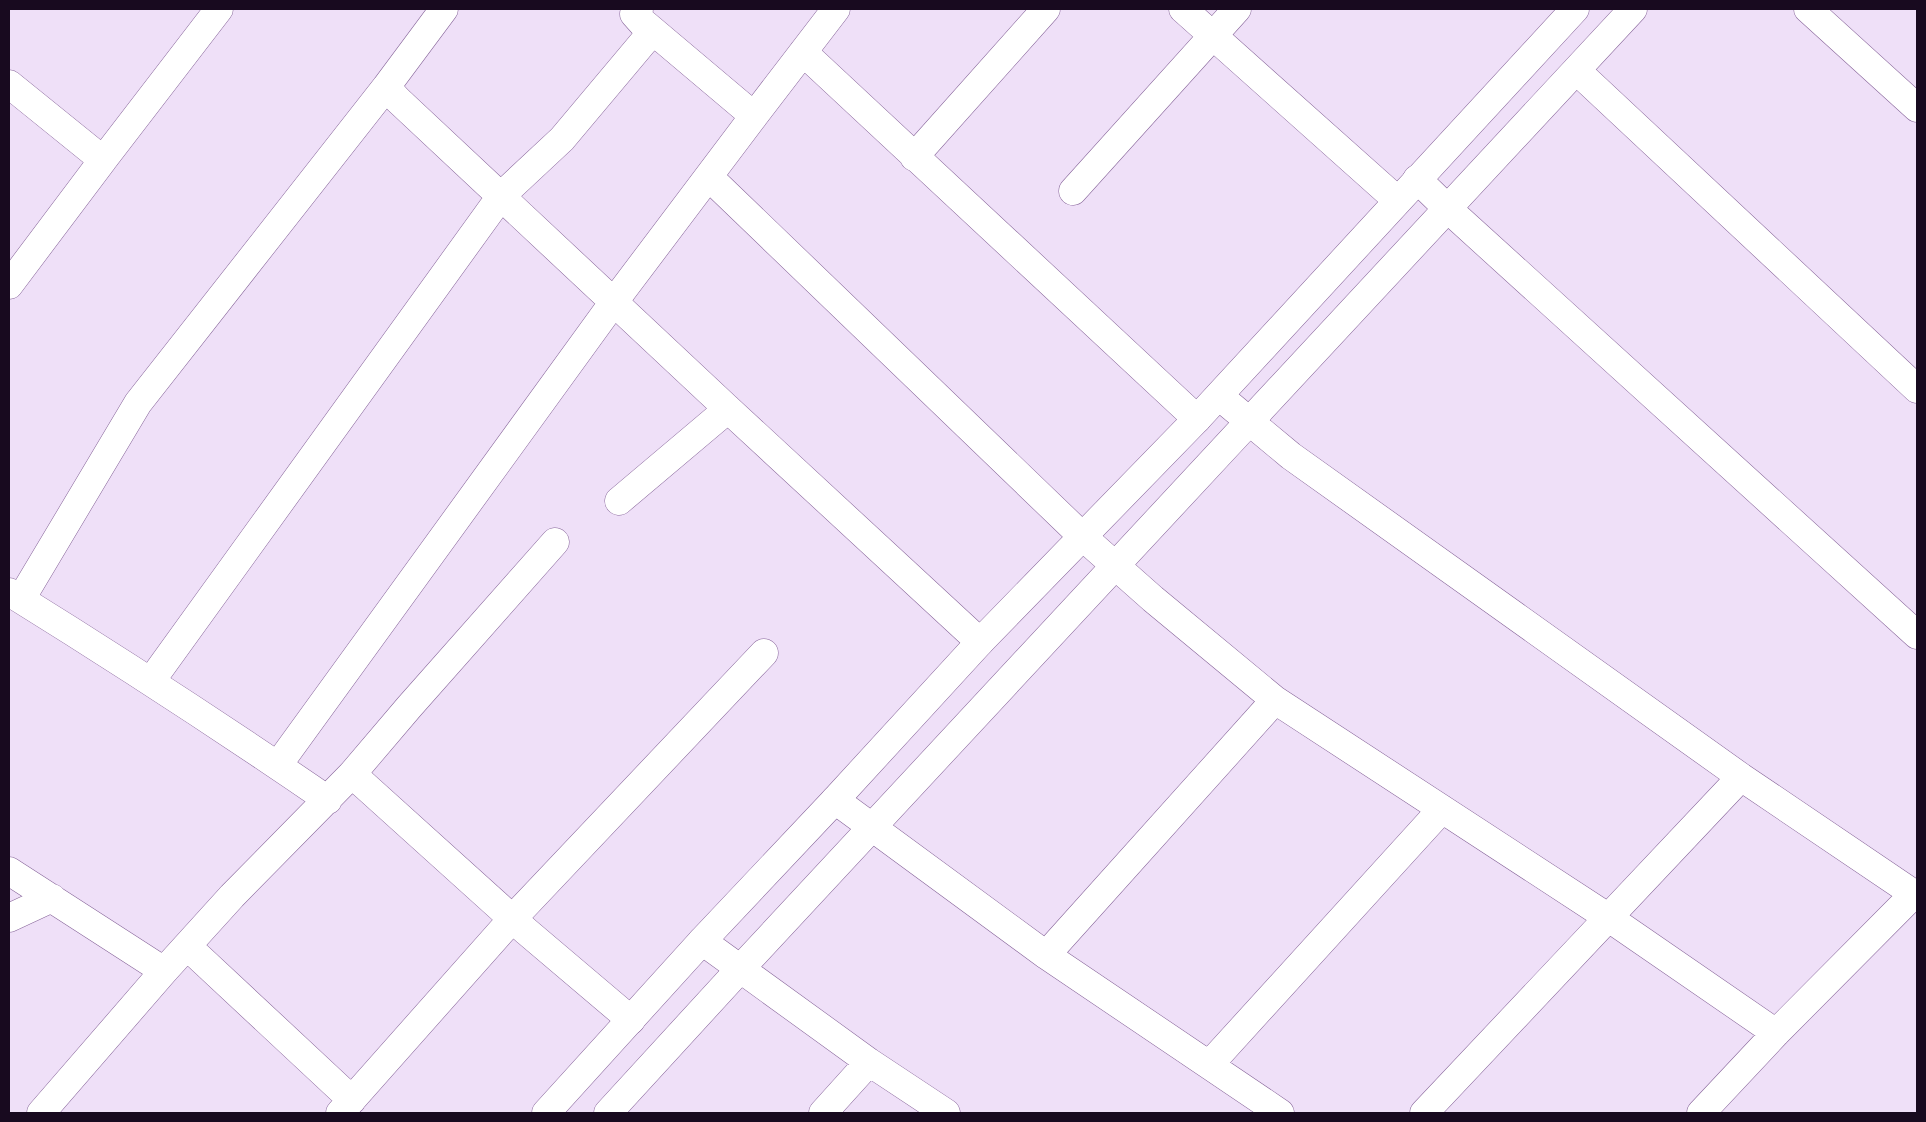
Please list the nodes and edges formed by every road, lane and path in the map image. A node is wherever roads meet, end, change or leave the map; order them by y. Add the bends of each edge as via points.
1 (219, 9) edge
2 (444, 9) edge
3 (836, 9) edge
4 (1046, 9) edge
5 (1183, 9) edge
6 (1237, 9) edge
7 (1575, 9) edge
8 (1633, 9) edge
9 (1808, 9) edge
10 (633, 11) edge
11 (1213, 36) junction
12 (803, 52) junction
13 (1577, 71) junction
14 (9, 84) edge
15 (386, 87) junction
16 (1917, 108) edge
17 (754, 116) junction
18 (914, 157) junction
19 (103, 160) junction
20 (709, 177) junction
21 (1417, 179) junction
22 (1073, 190) dead end
23 (501, 196) junction
24 (1397, 200) junction
25 (1448, 209) junction
26 (9, 285) edge
27 (614, 303) junction
28 (1917, 389) edge
29 (1219, 396) junction
30 (728, 409) junction
31 (1197, 419) junction
32 (1249, 422) junction
33 (619, 501) dead end
34 (1083, 537) junction
35 (555, 542) dead end
36 (1116, 566) junction
37 (15, 596) edge
38 (1917, 635) edge
39 (980, 642) junction
40 (764, 653) dead end
41 (151, 681) junction
42 (1275, 700) junction
43 (278, 766) junction
44 (352, 774) junction
45 (1741, 777) junction
46 (328, 800) junction
47 (835, 800) junction
48 (1442, 809) junction
49 (873, 828) junction
50 (9, 871) edge
51 (1916, 895) edge
52 (52, 898) junction
53 (9, 918) edge
54 (513, 918) junction
55 (1609, 918) junction
56 (702, 941) junction
57 (187, 946) junction
58 (1046, 954) junction
59 (740, 969) junction
60 (164, 971) junction
61 (631, 1020) junction
62 (1776, 1033) junction
63 (869, 1062) junction
64 (1208, 1064) junction
65 (346, 1106) edge
66 (41, 1113) edge
67 (546, 1113) edge
68 (608, 1113) edge
69 (823, 1113) edge
70 (946, 1113) edge
71 (1280, 1113) edge
72 (1424, 1113) edge
73 (1701, 1113) edge

1 - 19 street
2 - 15 street
3 - 12 street
4 - 18 street
5 - 11 street
6 - 11 street
7 - 21 street
8 - 13 street
9 - 16 street
10 - 17 street
10 - 23 street via 651,32 562,139
11 - 22 street
11 - 24 street
12 - 17 street
12 - 18 street
13 - 25 street
13 - 28 street
14 - 19 street
15 - 23 street
15 - 37 street via 138,403
17 - 20 street
18 - 31 street
19 - 26 street
20 - 27 street
20 - 34 street
21 - 24 street
21 - 25 street
23 - 27 street
23 - 41 street
24 - 29 street
25 - 32 street
25 - 38 street
27 - 30 street
27 - 43 street
29 - 31 street
29 - 32 street
30 - 33 street
30 - 39 street
31 - 34 street
32 - 36 street
32 - 45 street
34 - 36 street
34 - 39 street
35 - 44 street
36 - 42 street
36 - 49 street
37 - 41 street
39 - 47 street
40 - 54 street
41 - 43 street
42 - 48 street
42 - 58 street
43 - 46 street
44 - 46 street
44 - 54 street
45 - 51 street
45 - 55 street
46 - 57 street
47 - 49 street
47 - 56 street
48 - 55 street
48 - 64 street
49 - 58 street
49 - 59 street
50 - 52 street
51 - 62 street
52 - 53 street
52 - 60 street
54 - 61 street
54 - 65 street
55 - 62 street
55 - 72 street
56 - 59 street
56 - 61 street
57 - 60 street
57 - 65 street
58 - 64 street
59 - 63 street
59 - 68 street
60 - 66 street
61 - 67 street
62 - 73 street
63 - 69 street
63 - 70 street
64 - 71 street

